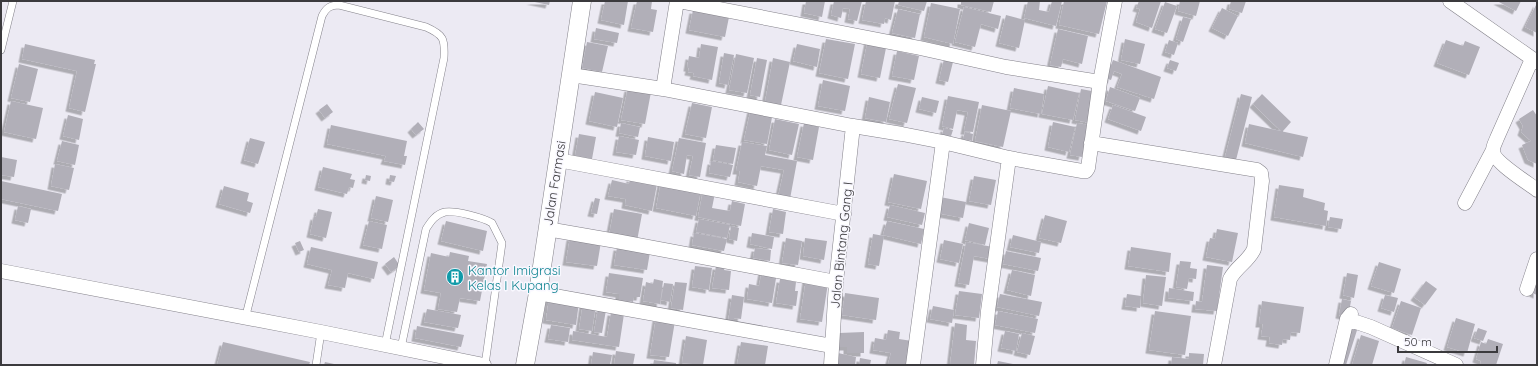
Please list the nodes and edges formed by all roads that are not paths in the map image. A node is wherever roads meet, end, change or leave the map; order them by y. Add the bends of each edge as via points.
1 (13, 1) edge
2 (582, 1) edge
3 (678, 1) edge
4 (1114, 1) edge
5 (1450, 1) edge
6 (1, 50) edge
7 (1535, 61) edge
8 (571, 75) junction
9 (1100, 82) junction
10 (663, 89) junction
11 (853, 126) junction
12 (943, 142) junction
13 (1091, 143) junction
14 (1493, 150) junction
15 (1009, 158) junction
16 (558, 160) junction
17 (1537, 190) edge
18 (1465, 203) dead end
19 (844, 214) junction
20 (547, 229) junction
21 (1536, 263) edge
22 (1, 271) edge
23 (836, 282) junction
24 (1527, 289) dead end
25 (538, 293) junction
26 (245, 319) junction
27 (321, 332) junction
28 (385, 345) junction
29 (832, 346) junction
30 (401, 348) junction
31 (1442, 362) edge
32 (316, 365) edge
33 (484, 365) edge
34 (525, 365) edge
35 (831, 365) edge
36 (913, 365) edge
37 (983, 365) edge
38 (1214, 365) edge
39 (1336, 365) edge
40 (1456, 365) edge

1 - 6 lane
2 - 8 street, Jalan Farmasi
3 - 9 street via 1006,67
3 - 10 street
4 - 9 street
5 - 7 street
7 - 14 street
8 - 10 street
8 - 16 street, Jalan Farmasi
9 - 13 street
10 - 11 street
11 - 12 street
11 - 19 street, Jalan Bintang Gang I
12 - 15 street
12 - 36 street
13 - 15 street via 1086,171
13 - 38 street via 1257,170 1263,176 1254,249 1251,256 1230,279
14 - 17 street via 1494,155 1506,167
14 - 18 street
15 - 37 street
16 - 19 street
16 - 20 street, Jalan Farmasi
19 - 23 street, Jalan Bintang Gang I
20 - 23 street
20 - 25 street, Jalan Farmasi
21 - 24 street
22 - 26 street
23 - 29 street, Jalan Bintang Gang I
25 - 29 street
25 - 34 street, Jalan Farmasi
26 - 27 street
26 - 28 lane via 322,16 329,6 339,4 426,27 436,31 444,42 444,58
27 - 28 street
27 - 32 lane
28 - 30 street
29 - 35 street, Jalan Bintang Gang I
30 - 33 street
30 - 33 lane via 426,228 436,216 446,212 474,216 492,223 502,243
31 - 39 street via 1349,317
31 - 40 street

